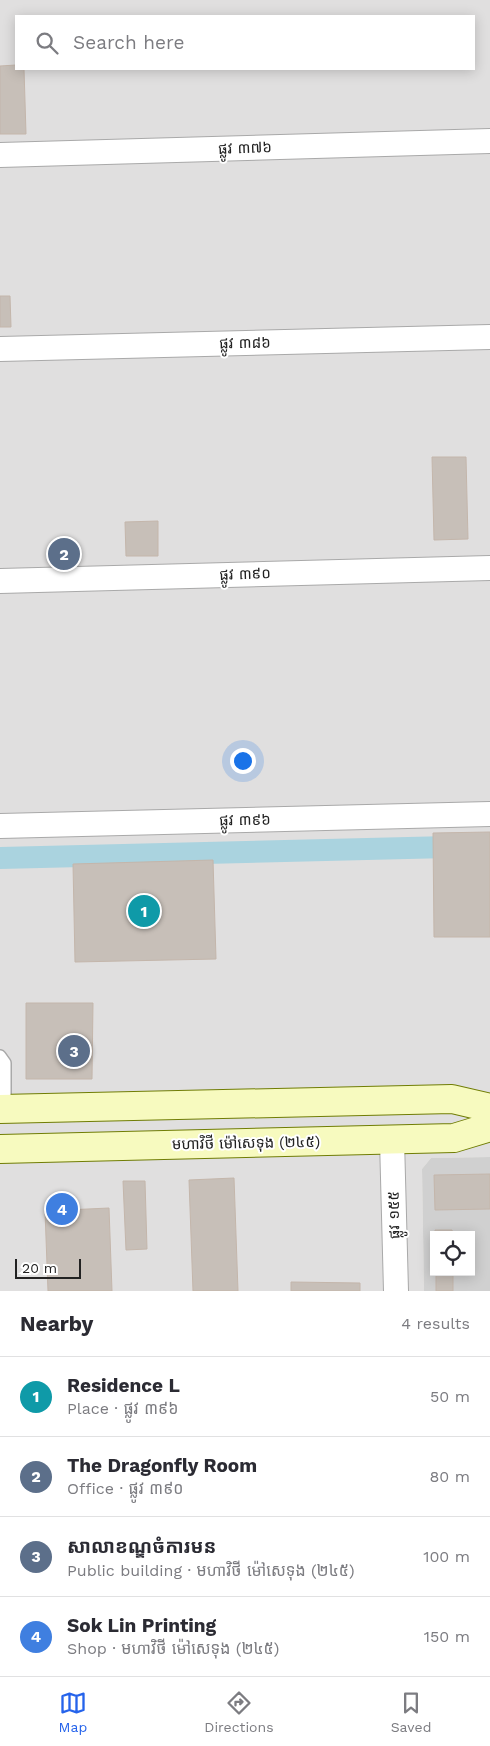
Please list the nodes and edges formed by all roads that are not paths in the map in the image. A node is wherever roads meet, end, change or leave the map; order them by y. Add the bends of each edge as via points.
1 (490, 141) edge
2 (0, 155) edge
3 (490, 338) edge
4 (0, 349) edge
5 (490, 568) edge
6 (0, 581) edge
7 (490, 814) edge
8 (0, 826) edge
9 (0, 1056) edge
10 (490, 1108) edge
11 (3, 1109) edge
12 (490, 1127) edge
13 (392, 1140) junction
14 (0, 1149) edge
15 (396, 1291) edge

1 - 2 street, ផ្លូវ ៣៧៦
3 - 4 street, ផ្លូវ ៣៨៦
5 - 6 street, ផ្លូវ ៣៩០
7 - 8 street, ផ្លូវ ៣៩៦
9 - 11 lane via 5,1064
10 - 11 main road via 452,1099
12 - 13 main road, មហាវិថី ម៉ៅសេទុង (២៤៥) via 454,1138
13 - 14 main road, មហាវិថី ម៉ៅសេទុង (២៤៥)
13 - 15 street, ផ្លូវ ១៥៥

